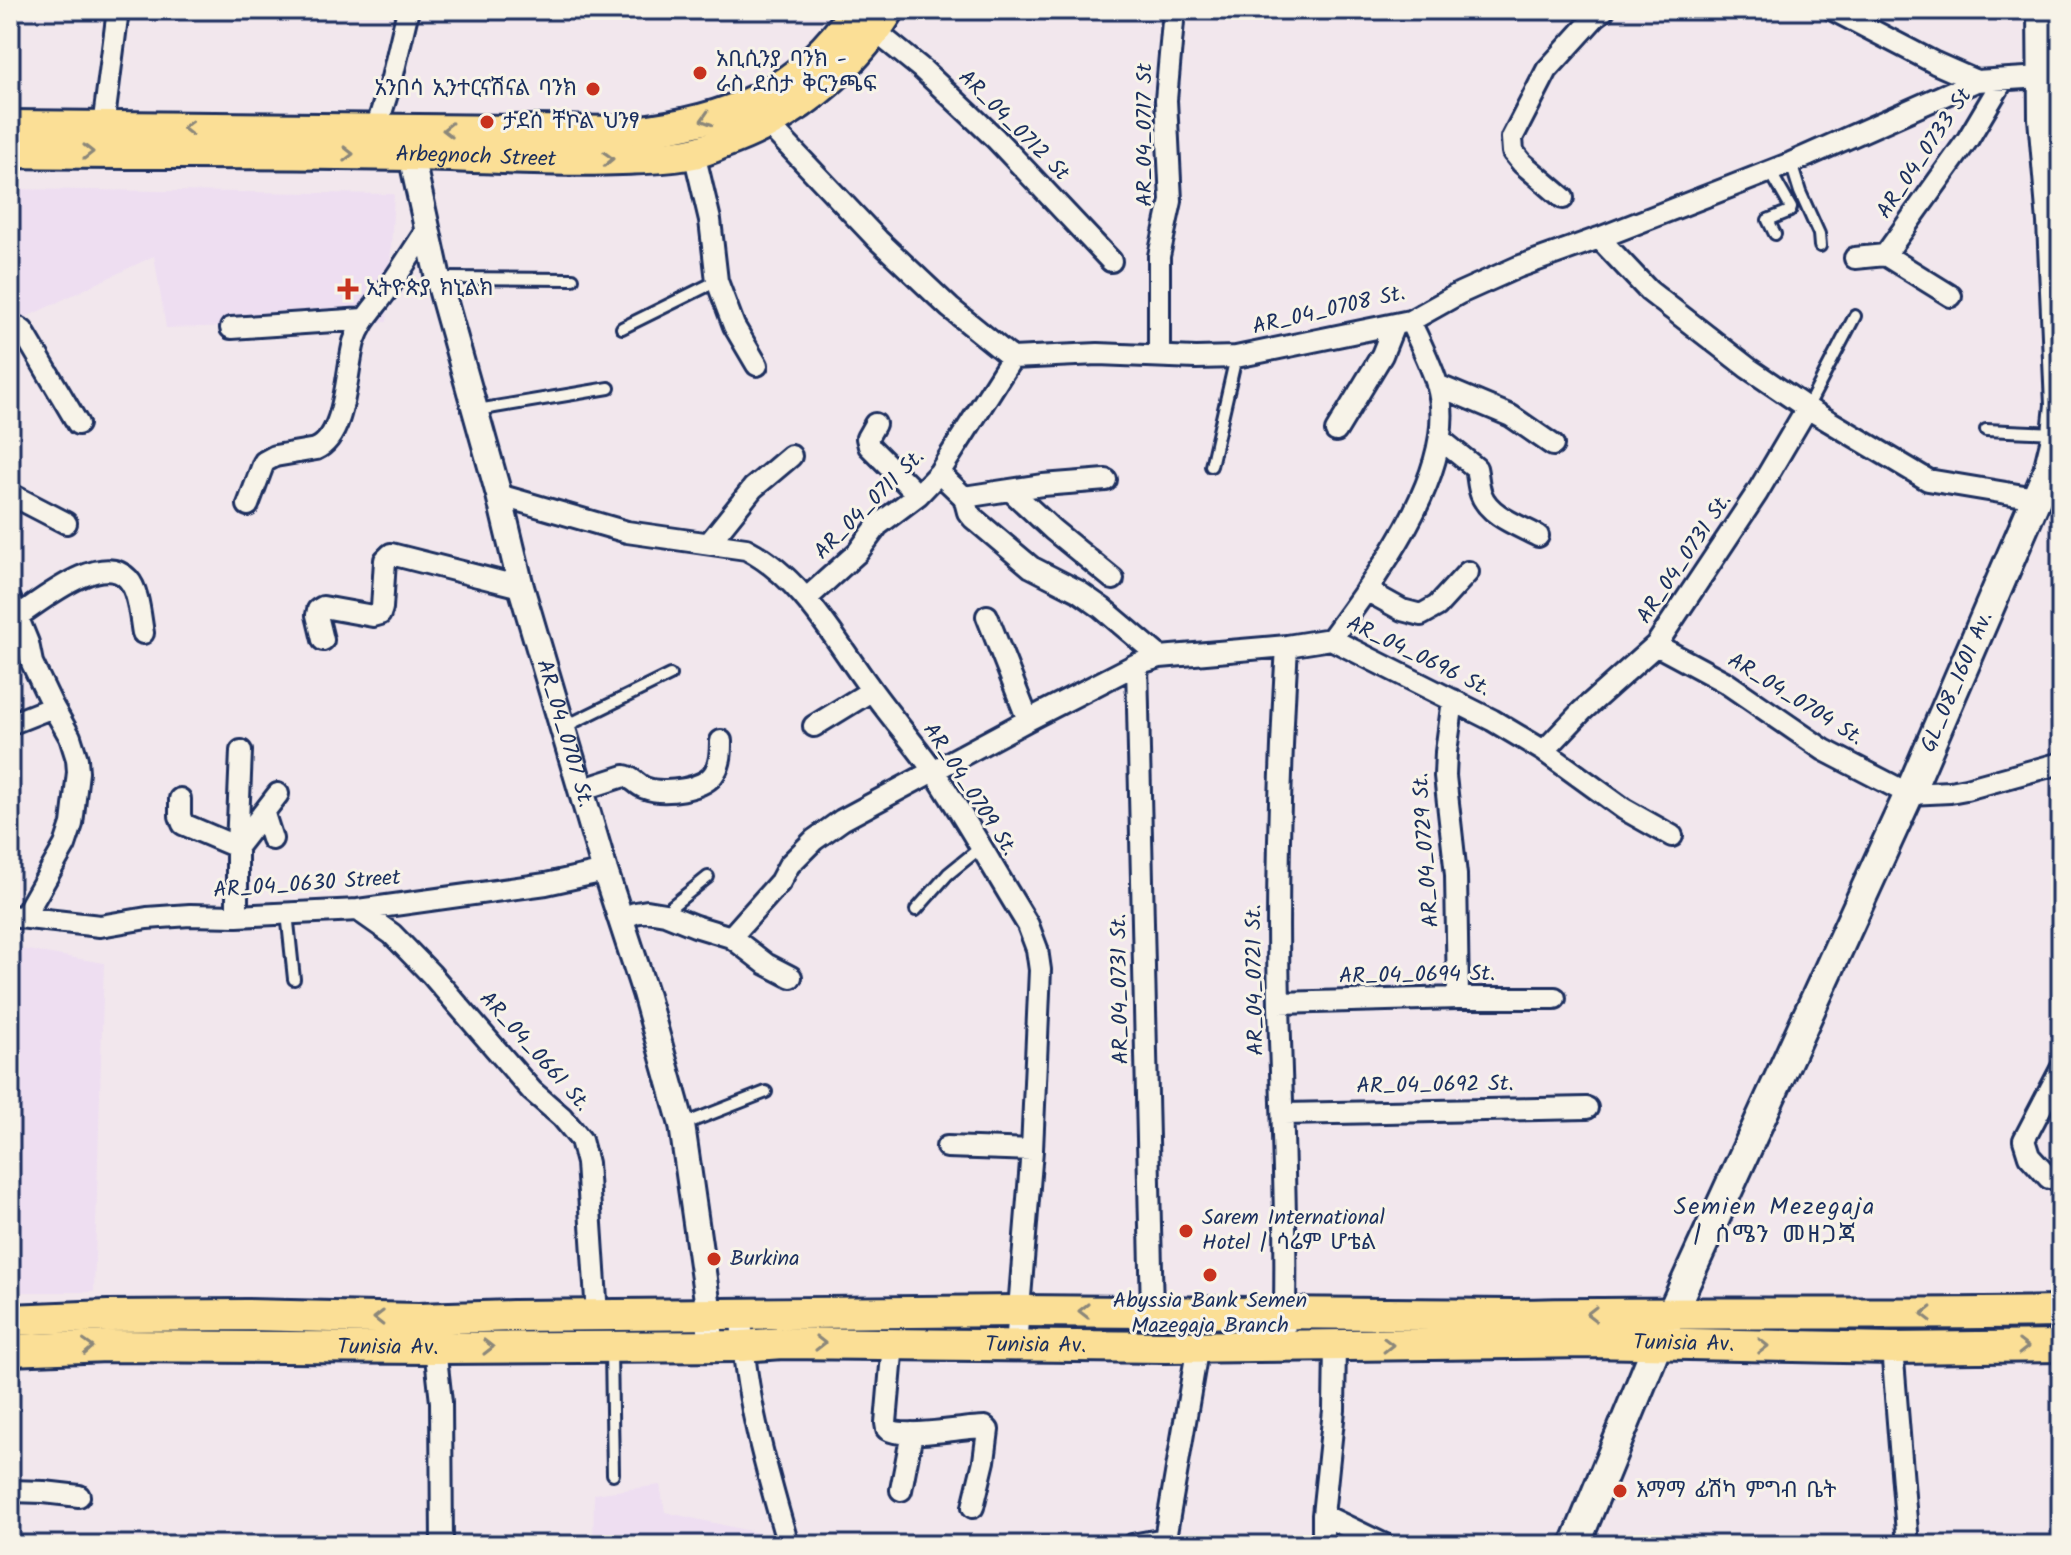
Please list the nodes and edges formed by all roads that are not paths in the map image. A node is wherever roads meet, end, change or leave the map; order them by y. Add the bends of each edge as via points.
1 (118, 10) edge
2 (408, 10) edge
3 (1174, 10) edge
4 (1604, 10) edge
5 (1833, 10) edge
6 (873, 17) edge
7 (2049, 17) edge
8 (2043, 77) junction
9 (2003, 80) junction
10 (1976, 81) junction
11 (768, 124) junction
12 (10, 126) edge
13 (103, 127) junction
14 (376, 129) junction
15 (410, 143) junction
16 (10, 152) edge
17 (694, 153) junction
18 (1791, 163) junction
19 (1770, 171) junction
20 (1563, 198) dead end
21 (2056, 222) edge
22 (428, 228) junction
23 (1775, 234) dead end
24 (1599, 238) junction
25 (1820, 246) dead end
26 (1885, 255) junction
27 (1855, 258) dead end
28 (1111, 261) dead end
29 (438, 278) junction
30 (573, 279) dead end
31 (717, 281) junction
32 (1951, 296) dead end
33 (1855, 316) dead end
34 (364, 319) junction
35 (1402, 323) junction
36 (231, 328) dead end
37 (622, 328) dead end
38 (10, 330) edge
39 (1159, 356) junction
40 (1236, 357) junction
41 (1012, 358) junction
42 (757, 365) dead end
43 (1437, 385) junction
44 (609, 388) dead end
45 (2061, 405) edge
46 (1807, 408) junction
47 (474, 410) junction
48 (78, 424) dead end
49 (875, 424) dead end
50 (1986, 430) dead end
51 (1336, 431) dead end
52 (2057, 434) junction
53 (1440, 439) junction
54 (1553, 445) dead end
55 (791, 456) dead end
56 (1211, 466) dead end
57 (939, 473) junction
58 (2055, 476) edge
59 (1106, 480) dead end
60 (1010, 490) junction
61 (10, 494) edge
62 (499, 495) junction
63 (918, 495) junction
64 (964, 497) junction
65 (2036, 498) junction
66 (248, 505) dead end
67 (66, 523) dead end
68 (1538, 536) dead end
69 (709, 543) junction
70 (1468, 572) dead end
71 (1113, 579) dead end
72 (521, 587) junction
73 (1366, 590) junction
74 (806, 599) junction
75 (14, 608) edge
76 (987, 616) dead end
77 (143, 633) dead end
78 (1331, 639) junction
79 (323, 640) dead end
80 (1656, 645) junction
81 (1287, 646) junction
82 (1160, 657) junction
83 (1137, 664) junction
84 (670, 675) dead end
85 (871, 691) junction
86 (1453, 700) junction
87 (53, 707) junction
88 (1028, 720) junction
89 (10, 724) edge
90 (814, 726) dead end
91 (562, 728) junction
92 (721, 741) dead end
93 (241, 751) dead end
94 (1544, 751) junction
95 (2061, 763) edge
96 (934, 771) junction
97 (581, 790) junction
98 (278, 794) dead end
99 (1909, 794) junction
100 (180, 799) dead end
101 (264, 814) junction
102 (1672, 836) dead end
103 (272, 839) dead end
104 (237, 847) junction
105 (980, 848) junction
106 (605, 871) junction
107 (708, 877) dead end
108 (358, 910) junction
109 (916, 910) dead end
110 (287, 913) junction
111 (665, 914) junction
112 (237, 916) junction
113 (17, 917) edge
114 (621, 919) junction
115 (731, 937) junction
116 (791, 977) dead end
117 (294, 979) dead end
118 (1458, 998) junction
119 (1555, 998) dead end
120 (1279, 1003) junction
121 (2061, 1069) edge
122 (766, 1092) dead end
123 (1587, 1108) dead end
124 (1284, 1114) junction
125 (682, 1125) junction
126 (947, 1147) dead end
127 (1032, 1150) junction
128 (2049, 1178) dead end
129 (1018, 1311) junction
130 (1152, 1312) junction
131 (2061, 1312) edge
132 (709, 1314) junction
133 (741, 1314) junction
134 (1285, 1314) junction
135 (1670, 1314) junction
136 (597, 1315) junction
137 (10, 1320) edge
138 (893, 1343) junction
139 (1198, 1345) junction
140 (1284, 1345) junction
141 (1335, 1345) junction
142 (1657, 1345) junction
143 (711, 1346) junction
144 (742, 1346) junction
145 (1016, 1346) junction
146 (2061, 1346) edge
147 (610, 1347) junction
148 (435, 1348) junction
149 (1892, 1348) junction
150 (10, 1350) edge
151 (912, 1433) junction
152 (613, 1474) dead end
153 (901, 1490) dead end
154 (10, 1491) edge
155 (79, 1496) dead end
156 (973, 1507) dead end
157 (1323, 1515) junction
158 (1153, 1543) edge
159 (442, 1545) edge
160 (788, 1545) edge
161 (1323, 1545) edge
162 (1385, 1545) edge
163 (1575, 1545) edge
164 (1908, 1545) edge

1 - 13 street
2 - 14 street
3 - 39 street, AR_04_0717 St via 1166,100 1171,201 1159,256
4 - 20 street via 1547,70 1512,138 1513,152 1522,163
5 - 10 street
6 - 11 main road, Arbegnoch Street via 851,61
6 -> 15 main road, Arbegnoch Street via 838,36 802,72 770,92 690,124 633,132
6 - 28 street, AR_04_0712 St
7 - 8 main road, GL_08_1601 Av.
8 - 9 street, AR_04_0708 St.
8 - 21 main road, GL_08_1601 Av.
9 - 10 street, AR_04_0708 St.
9 - 26 street, AR_04_0733 St
10 - 18 street, AR_04_0708 St.
11 - 17 main road, Arbegnoch Street
11 - 41 street via 878,240
12 - 13 main road, Arbegnoch Street
14 -> 13 main road, Arbegnoch Street
14 - 15 main road, Arbegnoch Street
16 -> 15 main road, Arbegnoch Street
15 -> 17 main road, Arbegnoch Street via 599,160
15 - 22 street, AR_04_0707 St.
17 - 31 street
18 - 19 street, AR_04_0708 St.
18 - 25 lane
19 - 23 lane via 1791,208 1768,220
19 - 24 street, AR_04_0708 St.
21 - 45 main road, GL_08_1601 Av.
22 - 29 street, AR_04_0707 St.
22 - 34 street
24 - 35 street, AR_04_0708 St. via 1518,267
24 - 46 street via 1649,291
26 - 27 street, AR_04_0733 St
26 - 32 street, AR_04_0733 St
29 - 30 lane
29 - 47 street, AR_04_0707 St.
31 - 37 lane
31 - 42 street
33 - 46 lane
34 - 36 street
34 - 66 street via 333,433 321,447 264,462
35 - 40 street, AR_04_0708 St.
35 - 43 street
35 - 51 street
38 - 48 street via 23,331
39 - 40 street, AR_04_0708 St.
39 - 41 street, AR_04_0708 St.
40 - 56 lane
41 - 57 street, AR_04_0711 St.
43 - 53 street
43 - 54 street via 1511,416
44 - 47 lane
45 - 52 main road, GL_08_1601 Av.
46 - 65 street via 1928,480
46 - 80 street, AR_04_0731 St.
47 - 62 street, AR_04_0707 St.
49 - 63 street via 867,438 869,446
50 - 52 lane
52 - 58 main road, GL_08_1601 Av.
53 - 68 street via 1476,468 1481,495 1490,508
53 - 73 street via 1428,482
55 - 69 street via 753,488
57 - 63 street, AR_04_0711 St.
57 - 64 street
58 - 65 main road, GL_08_1601 Av.
59 - 60 street
60 - 64 street
60 - 71 street
61 - 67 street
62 - 69 street, AR_04_0709 St. via 627,532
62 - 72 street, AR_04_0707 St.
63 - 74 street, AR_04_0711 St. via 878,525 858,552
64 - 82 street via 973,518 1031,567 1078,591
65 - 99 main road, GL_08_1601 Av.
69 - 74 street, AR_04_0709 St. via 761,557
70 - 73 street via 1437,606 1421,615
72 - 79 street via 391,554 385,560 380,614 323,607 317,615
72 - 91 street, AR_04_0707 St.
73 - 78 street
74 - 85 street, AR_04_0709 St.
75 - 77 street via 88,573 118,572 134,590
75 - 87 street
76 - 88 street
78 - 81 street, AR_04_0696 St.
78 - 86 street, AR_04_0696 St.
80 - 94 street, AR_04_0731 St.
80 - 99 street, AR_04_0704 St. via 1725,682 1824,750
81 - 82 street, AR_04_0696 St.
81 - 120 street, AR_04_0721 St. via 1278,849
82 - 83 street, AR_04_0696 St.
83 - 88 street, AR_04_0696 St.
83 - 130 street, AR_04_0731 St.
84 - 91 lane
85 - 90 street
85 - 96 street, AR_04_0709 St.
86 - 94 street, AR_04_0696 St.
86 - 118 street, AR_04_0729 St. via 1445,776 1456,875
87 - 89 street
87 - 113 street via 77,759 75,805 65,845
88 - 96 street, AR_04_0696 St.
91 - 97 street, AR_04_0707 St.
92 - 97 street via 717,770 706,782 663,792 624,776
93 - 104 street
94 - 102 street, AR_04_0696 St. via 1624,809
95 - 99 street via 1966,789
96 - 105 street, AR_04_0709 St.
96 - 115 street, AR_04_0696 St. via 814,840
97 - 106 street, AR_04_0707 St.
98 - 101 street
99 - 135 main road, GL_08_1601 Av.
100 - 104 street via 183,824
101 - 103 street
101 - 104 street
104 - 112 street
105 - 109 lane
105 - 127 street, AR_04_0709 St. via 1037,949
106 - 108 street, AR_04_0630 Street
106 - 114 street, AR_04_0707 St.
107 - 111 lane
108 - 110 street, AR_04_0630 Street
108 - 136 street, AR_04_0661 St. via 392,934 431,974 581,1140
110 - 112 street, AR_04_0630 Street
110 - 117 lane
111 - 114 street via 647,911
111 - 115 street
112 - 113 street, AR_04_0630 Street via 147,918 100,926
114 - 125 street, AR_04_0707 St.
115 - 116 street
118 - 119 street, AR_04_0694 St.
118 - 120 street, AR_04_0694 St.
120 - 124 street, AR_04_0721 St.
121 - 128 street via 2024,1140 2029,1156
122 - 125 lane
123 - 124 street, AR_04_0692 St.
124 - 134 street, AR_04_0721 St.
125 - 132 street, AR_04_0707 St.
126 - 127 street
127 - 129 street, AR_04_0709 St.
130 -> 129 main road, Tunisia Av.
129 - 133 main road, Tunisia Av.
129 - 145 street, AR_04_0709 St.
130 - 134 main road, Tunisia Av.
131 -> 135 main road, Tunisia Av.
132 - 133 main road, Tunisia Av.
132 - 136 main road, Tunisia Av.
132 - 143 street, AR_04_0707 St.
133 - 144 street
135 -> 134 main road, Tunisia Av.
134 - 140 street, AR_04_0721 St.
135 - 142 main road, GL_08_1601 Av.
136 -> 137 main road, Tunisia Av.
144 -> 138 main road, Tunisia Av.
138 - 145 main road, Tunisia Av.
138 - 151 street via 887,1429
139 - 140 main road, Tunisia Av.
139 - 145 main road, Tunisia Av.
139 - 158 street
140 - 141 main road, Tunisia Av.
141 -> 142 main road, Tunisia Av.
141 - 157 street
142 -> 149 main road, Tunisia Av.
142 - 163 main road, GL_08_1601 Av.
143 - 144 main road, Tunisia Av.
143 - 147 main road, Tunisia Av.
144 - 160 street via 757,1435
149 -> 146 main road, Tunisia Av.
148 -> 147 main road, Tunisia Av.
147 - 152 lane
150 -> 148 main road, Tunisia Av.
148 - 159 street via 441,1402
149 - 164 street
151 - 153 street
151 - 156 street via 988,1430
154 - 155 street
157 - 161 street
157 - 162 street

